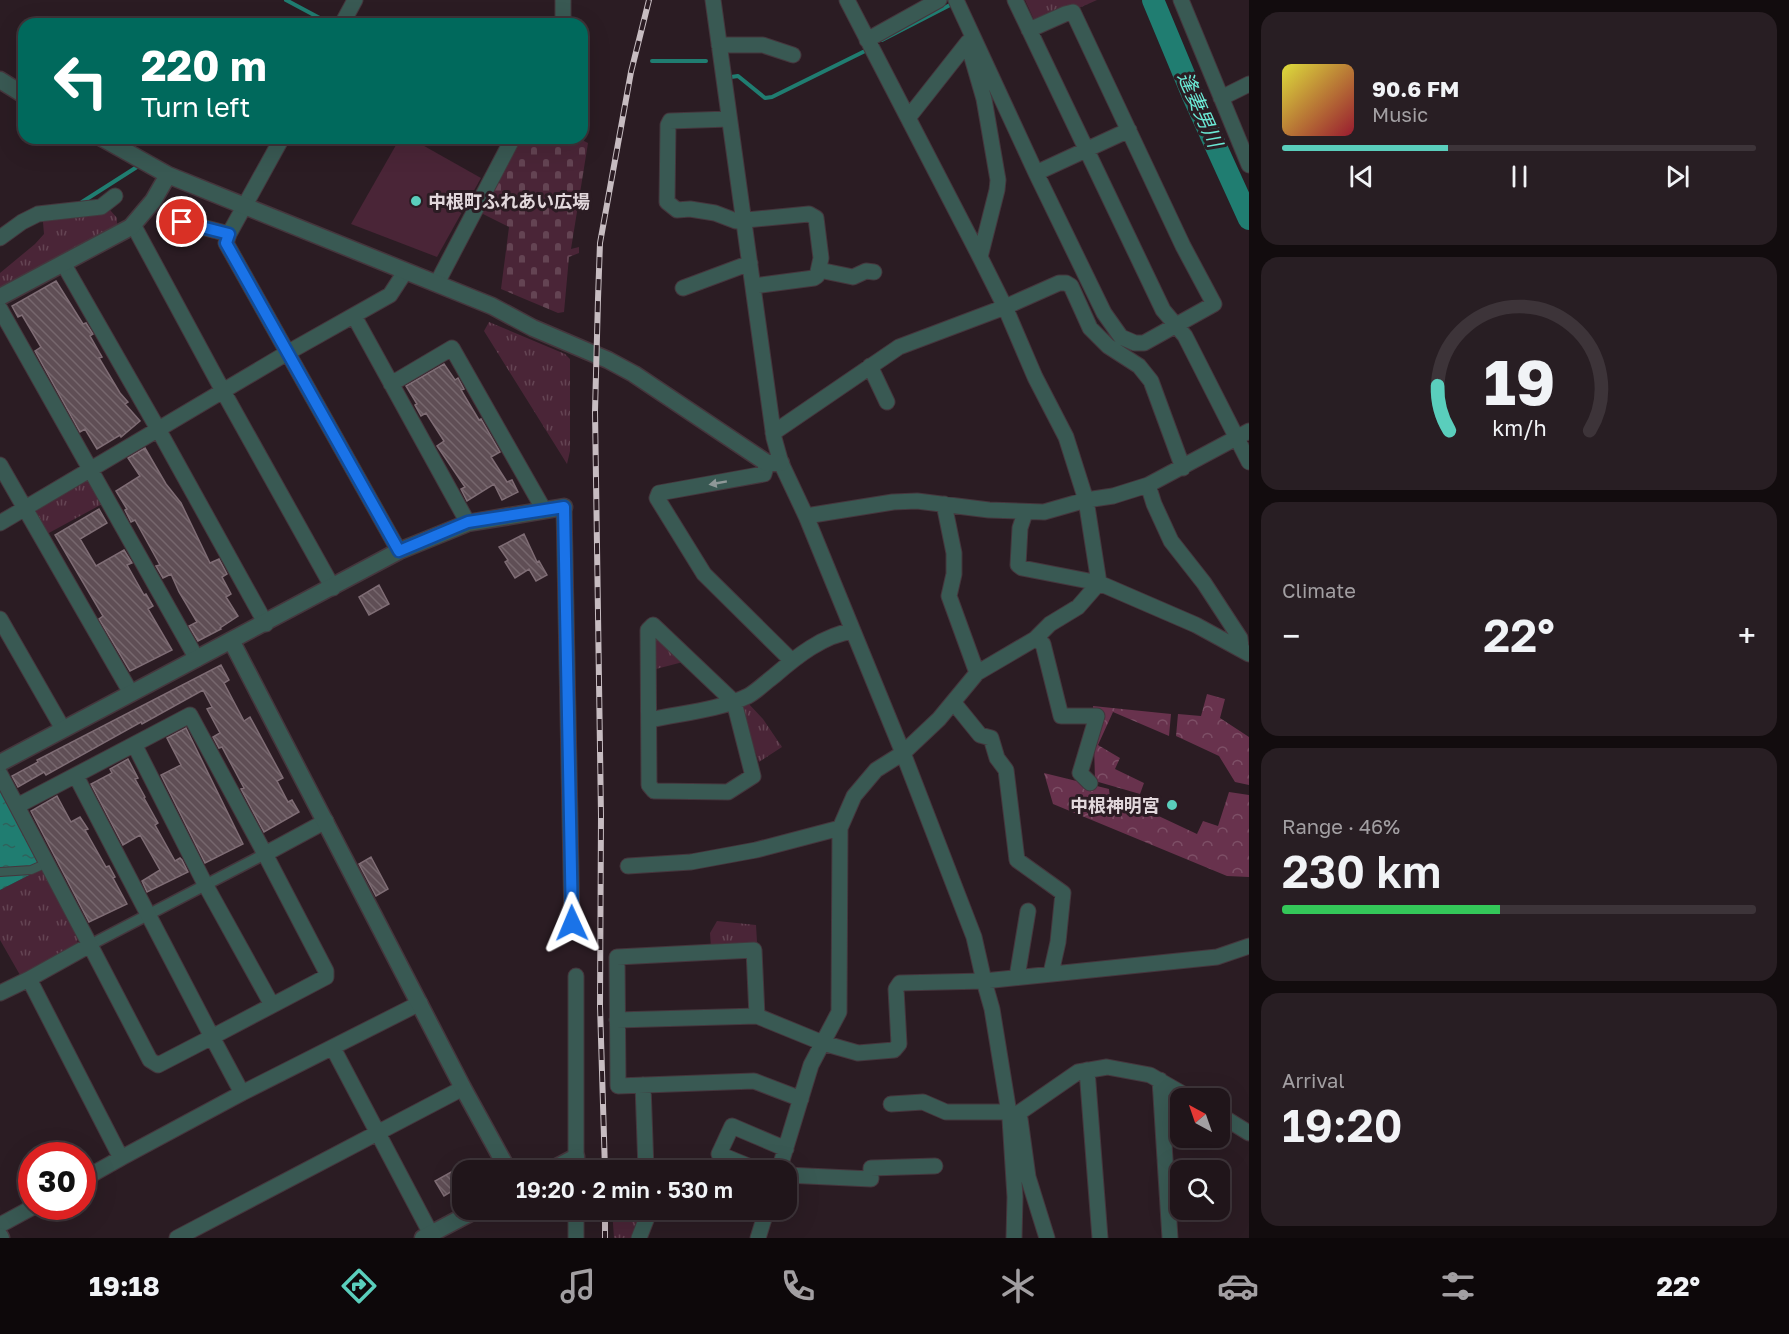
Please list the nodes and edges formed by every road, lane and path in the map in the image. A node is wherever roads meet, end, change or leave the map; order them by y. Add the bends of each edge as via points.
1 (354, 0) edge
2 (563, 0) edge
3 (713, 0) edge
4 (847, 0) edge
5 (939, 0) edge
6 (956, 0) edge
7 (1016, 0) edge
8 (1181, 0) edge
9 (345, 18) edge
10 (563, 18) edge
11 (1029, 30) junction
12 (971, 39) junction
13 (867, 40) junction
14 (719, 45) junction
15 (793, 55) dead end
16 (0, 80) edge
17 (1249, 84) edge
18 (18, 91) edge
19 (1221, 98) junction
20 (908, 118) junction
21 (729, 119) junction
22 (1129, 130) junction
23 (113, 144) edge
24 (279, 144) edge
25 (510, 144) edge
26 (1086, 149) junction
27 (1249, 165) edge
28 (1036, 173) junction
29 (168, 175) junction
30 (115, 196) dead end
31 (245, 207) junction
32 (743, 221) junction
33 (182, 222) dead end
34 (130, 227) junction
35 (229, 234) junction
36 (0, 238) edge
37 (980, 257) junction
38 (63, 263) junction
39 (750, 263) junction
40 (819, 270) junction
41 (405, 272) junction
42 (874, 272) dead end
43 (437, 283) junction
44 (754, 286) junction
45 (683, 288) dead end
46 (0, 297) edge
47 (1005, 307) junction
48 (0, 309) edge
49 (354, 316) junction
50 (1176, 324) junction
51 (287, 353) junction
52 (870, 366) junction
53 (391, 384) junction
54 (223, 391) junction
55 (887, 402) dead end
56 (158, 429) junction
57 (773, 433) junction
58 (1243, 435) edge
59 (1249, 462) edge
60 (774, 463) junction
61 (0, 465) edge
62 (1183, 468) junction
63 (90, 470) junction
64 (1148, 485) junction
65 (1086, 501) junction
66 (944, 504) junction
67 (564, 507) joint
68 (25, 508) junction
69 (543, 510) junction
70 (1025, 513) junction
71 (806, 516) junction
72 (468, 522) junction
73 (0, 523) edge
74 (399, 551) junction
75 (1099, 583) junction
76 (333, 588) junction
77 (0, 619) edge
78 (266, 624) junction
79 (853, 632) junction
80 (1035, 639) junction
81 (232, 642) junction
82 (1245, 651) edge
83 (197, 659) junction
84 (792, 661) junction
85 (977, 673) junction
86 (131, 693) junction
87 (734, 702) junction
88 (954, 703) junction
89 (650, 720) junction
90 (63, 729) junction
91 (135, 746) junction
92 (903, 753) junction
93 (0, 763) edge
94 (0, 774) edge
95 (76, 776) junction
96 (1090, 783) dead end
97 (17, 806) junction
98 (326, 821) junction
99 (840, 828) junction
100 (265, 854) junction
101 (47, 863) junction
102 (628, 866) dead end
103 (0, 872) edge
104 (205, 884) junction
105 (1028, 911) dead end
106 (148, 915) junction
107 (572, 923) dead end
108 (90, 945) junction
109 (1249, 946) edge
110 (1051, 973) junction
111 (576, 976) dead end
112 (1017, 977) junction
113 (29, 979) junction
114 (984, 981) junction
115 (0, 993) edge
116 (420, 1003) junction
117 (272, 1005) junction
118 (757, 1016) junction
119 (617, 1020) junction
120 (212, 1037) junction
121 (823, 1043) junction
122 (333, 1048) junction
123 (1087, 1070) junction
124 (1160, 1080) junction
125 (643, 1085) junction
126 (463, 1088) junction
127 (1173, 1088) edge
128 (242, 1093) junction
129 (801, 1099) junction
130 (891, 1104) dead end
131 (1012, 1114) junction
132 (1230, 1121) edge
133 (379, 1133) junction
134 (1249, 1133) edge
135 (786, 1149) junction
136 (121, 1158) junction
137 (503, 1160) edge
138 (576, 1160) edge
139 (646, 1160) edge
140 (734, 1160) edge
141 (782, 1160) edge
142 (935, 1166) dead end
143 (96, 1172) edge
144 (797, 1176) edge
145 (18, 1215) edge
146 (457, 1220) edge
147 (576, 1220) edge
148 (646, 1220) edge
149 (764, 1220) edge
150 (0, 1225) edge
151 (427, 1236) edge
152 (177, 1238) edge
153 (576, 1238) edge
154 (639, 1238) edge
155 (759, 1238) edge
156 (1014, 1238) edge
157 (1047, 1238) edge
158 (1100, 1238) edge
159 (1170, 1238) edge

1 - 9 street
2 - 10 street
3 - 14 street
4 - 13 street
5 - 13 street
6 - 12 street
7 - 11 street
8 - 19 street
11 - 22 street via 1073,12
11 - 26 street
12 - 20 street
12 - 28 street
12 - 37 street via 998,180
13 - 20 street
14 - 15 street via 763,45
14 - 21 street
16 - 18 street
17 - 19 street
19 - 27 street
20 - 37 street
21 - 32 street
21 - 32 street via 670,121 667,201 677,210 690,209
22 - 26 street
22 - 50 street via 1214,304
23 - 29 street
24 - 31 street
25 - 43 street
26 - 28 street
26 - 50 street via 1163,310
28 - 50 street via 1104,313 1121,337 1143,343
29 - 31 street
29 - 34 street via 153,201
30 - 36 street via 101,207 38,214
31 - 35 street
31 - 41 street
32 - 39 street
32 - 40 street via 813,215 821,258
33 - 35 street
34 - 38 street
34 - 54 street via 136,230
35 - 51 street via 226,243
37 - 47 street
38 - 46 street
38 - 56 street
39 - 44 street
39 - 45 street
40 - 42 street via 853,278 866,271
40 - 44 street via 814,278
41 - 43 street
41 - 49 street via 390,295
43 - 60 street via 608,360
44 - 57 street
47 - 52 street via 899,347
47 - 62 street via 1059,283 1071,286 1090,328 1108,346 1139,366 1151,381
47 - 65 street via 1066,437
48 - 63 street
49 - 51 street
49 - 53 street
50 - 58 street
51 - 54 street
51 - 74 street
52 - 55 street
52 - 57 street
53 - 69 street via 452,348
53 - 72 street
54 - 56 street
54 - 76 street
56 - 63 street
56 - 78 street
57 - 60 street
58 - 59 street
58 - 62 street
60 - 71 street
60 -> 84 street via 764,474 659,493 657,498 704,574
61 - 68 street
62 - 64 street
63 - 68 street
63 - 83 street
64 - 65 street
64 - 82 street via 1171,541 1240,638
65 - 70 street
65 - 75 street
66 - 70 street
66 - 71 street via 893,502
66 - 85 street via 954,553 949,596
67 - 69 street
67 - 107 street
68 - 73 street
68 - 86 street
69 - 72 street
70 - 75 street via 1018,565
71 - 79 street
72 - 74 street
74 - 76 street
75 - 80 street via 1078,607 1050,624
75 - 82 street
76 - 78 street
77 - 90 street
78 - 81 street
79 - 84 street via 827,639
79 - 92 street
80 - 85 street
80 - 96 street via 1043,644 1061,716 1096,717 1080,773
81 - 83 street
81 - 98 street
83 - 86 street
84 - 87 street via 751,694
85 - 88 street
86 - 90 street
87 - 89 street
87 - 89 street via 653,625 648,630
87 - 89 street via 753,776 728,792 651,789
88 - 92 street
88 - 110 street via 980,735 991,738 997,758 1006,770 1017,860 1063,892
90 - 93 street
91 - 95 street
91 - 100 street via 190,715
91 - 104 street
92 - 99 street via 867,779 854,796
92 - 114 street via 966,912
94 - 97 street
95 - 97 street
95 - 106 street
97 - 101 street
98 - 100 street
98 - 116 street
99 - 102 street via 691,862
99 - 121 street via 839,1012
100 - 104 street
100 - 117 street via 326,971 326,977
101 - 103 lane via 31,870
101 - 108 street
104 - 106 street
104 - 117 street
105 - 112 street
106 - 108 street
106 - 120 street
108 - 113 street
108 - 120 street via 150,1060 158,1065
109 - 110 street via 1217,957
110 - 112 street
111 - 138 street
112 - 114 street
113 - 115 street
113 - 136 street
114 - 121 street via 900,983 896,989 899,1044 894,1050 858,1053
114 - 131 street
116 - 122 street
116 - 126 street
117 - 120 street
118 - 119 street
118 - 119 street via 754,950 617,957
118 - 121 street
119 - 125 street via 618,1086
120 - 128 street
121 - 129 street via 811,1065
122 - 128 street
122 - 133 street
123 - 124 street via 1107,1067
123 - 131 street
123 - 158 street
124 - 127 street
124 - 159 street
125 - 129 street via 754,1081
125 - 139 street
126 - 133 street
126 - 137 street
128 - 136 street
129 - 135 street
130 - 131 street via 923,1102 946,1112
131 - 156 street
131 - 157 street
132 - 134 street
133 - 151 street
133 - 152 street
135 - 140 street via 732,1126 719,1154
135 - 141 street
136 - 143 street
142 - 144 street via 871,1168 871,1179
145 - 150 street
146 - 151 street
147 - 153 street
148 - 154 street
149 - 155 street

